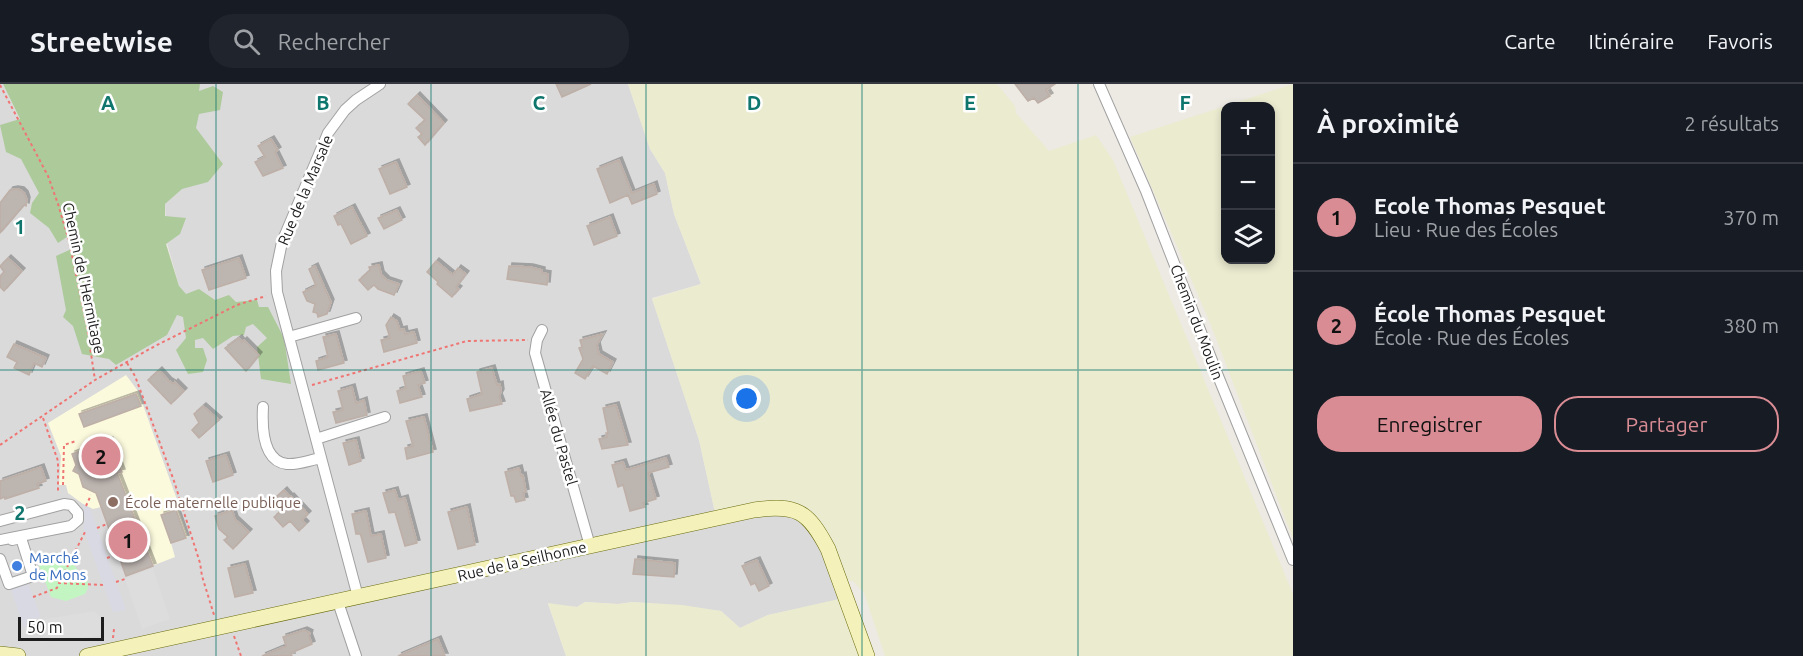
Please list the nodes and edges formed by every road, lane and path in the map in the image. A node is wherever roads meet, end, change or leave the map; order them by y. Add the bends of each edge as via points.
1 (380, 84) edge
2 (1099, 84) edge
3 (0, 86) edge
4 (277, 292) junction
5 (356, 318) dead end
6 (542, 330) dead end
7 (289, 337) junction
8 (537, 340) junction
9 (128, 363) junction
10 (95, 380) junction
11 (302, 388) junction
12 (262, 406) dead end
13 (43, 417) junction
14 (385, 417) dead end
15 (316, 439) junction
16 (76, 441) dead end
17 (0, 445) edge
18 (321, 458) junction
19 (63, 485) dead end
20 (57, 505) junction
21 (0, 521) edge
22 (107, 524) dead end
23 (97, 528) dead end
24 (85, 532) dead end
25 (0, 541) edge
26 (590, 546) junction
27 (118, 554) dead end
28 (108, 558) dead end
29 (0, 559) edge
30 (28, 559) junction
31 (1293, 560) edge
32 (70, 562) junction
33 (125, 579) dead end
34 (116, 582) dead end
35 (59, 583) junction
36 (104, 585) dead end
37 (33, 597) dead end
38 (358, 597) junction
39 (338, 602) junction
40 (224, 626) junction
41 (0, 654) edge
42 (18, 656) edge
43 (87, 656) edge
44 (240, 656) edge
45 (356, 656) edge
46 (867, 656) edge

1 - 4 street, Rue de la Marsale via 345,110 328,133 282,242 276,271
2 - 31 street, Chemin du Moulin via 1146,191
3 - 10 path, Chemin de l'Hermitage via 48,176 58,204 69,241
4 - 7 street, Rue de la Marsale
4 - 9 path via 195,325
5 - 7 street
6 - 8 street
7 - 11 street, Rue de la Marsale
8 - 11 path via 467,341
8 - 26 street, Allée du Pastel via 535,353
9 - 10 path
9 - 40 path via 174,481 202,576
10 - 13 path
11 - 15 street, Rue de la Marsale
12 - 18 street via 264,435 271,454 286,464
13 - 17 path
13 - 20 path via 58,461
14 - 15 street
15 - 18 street, Rue de la Marsale
16 - 19 path via 64,445
18 - 38 street, Rue de la Marsale
20 - 21 street
20 - 25 street via 71,505 78,520 59,530
22 - 23 path
24 - 32 path
25 - 30 street via 21,538
26 - 38 street, Rue de la Seilhonne
26 - 46 street, Rue de la Seilhonne via 754,510 793,509 813,523 828,549
27 - 28 path
29 - 30 street via 9,584 33,576
30 - 32 path via 37,556
32 - 35 path
33 - 34 path
35 - 36 path
35 - 37 path via 57,588
38 - 39 street, Rue de la Seilhonne
39 - 40 street, Rue de la Seilhonne
39 - 45 street
40 - 43 street, Rue de la Seilhonne
40 - 44 path
41 - 42 street

